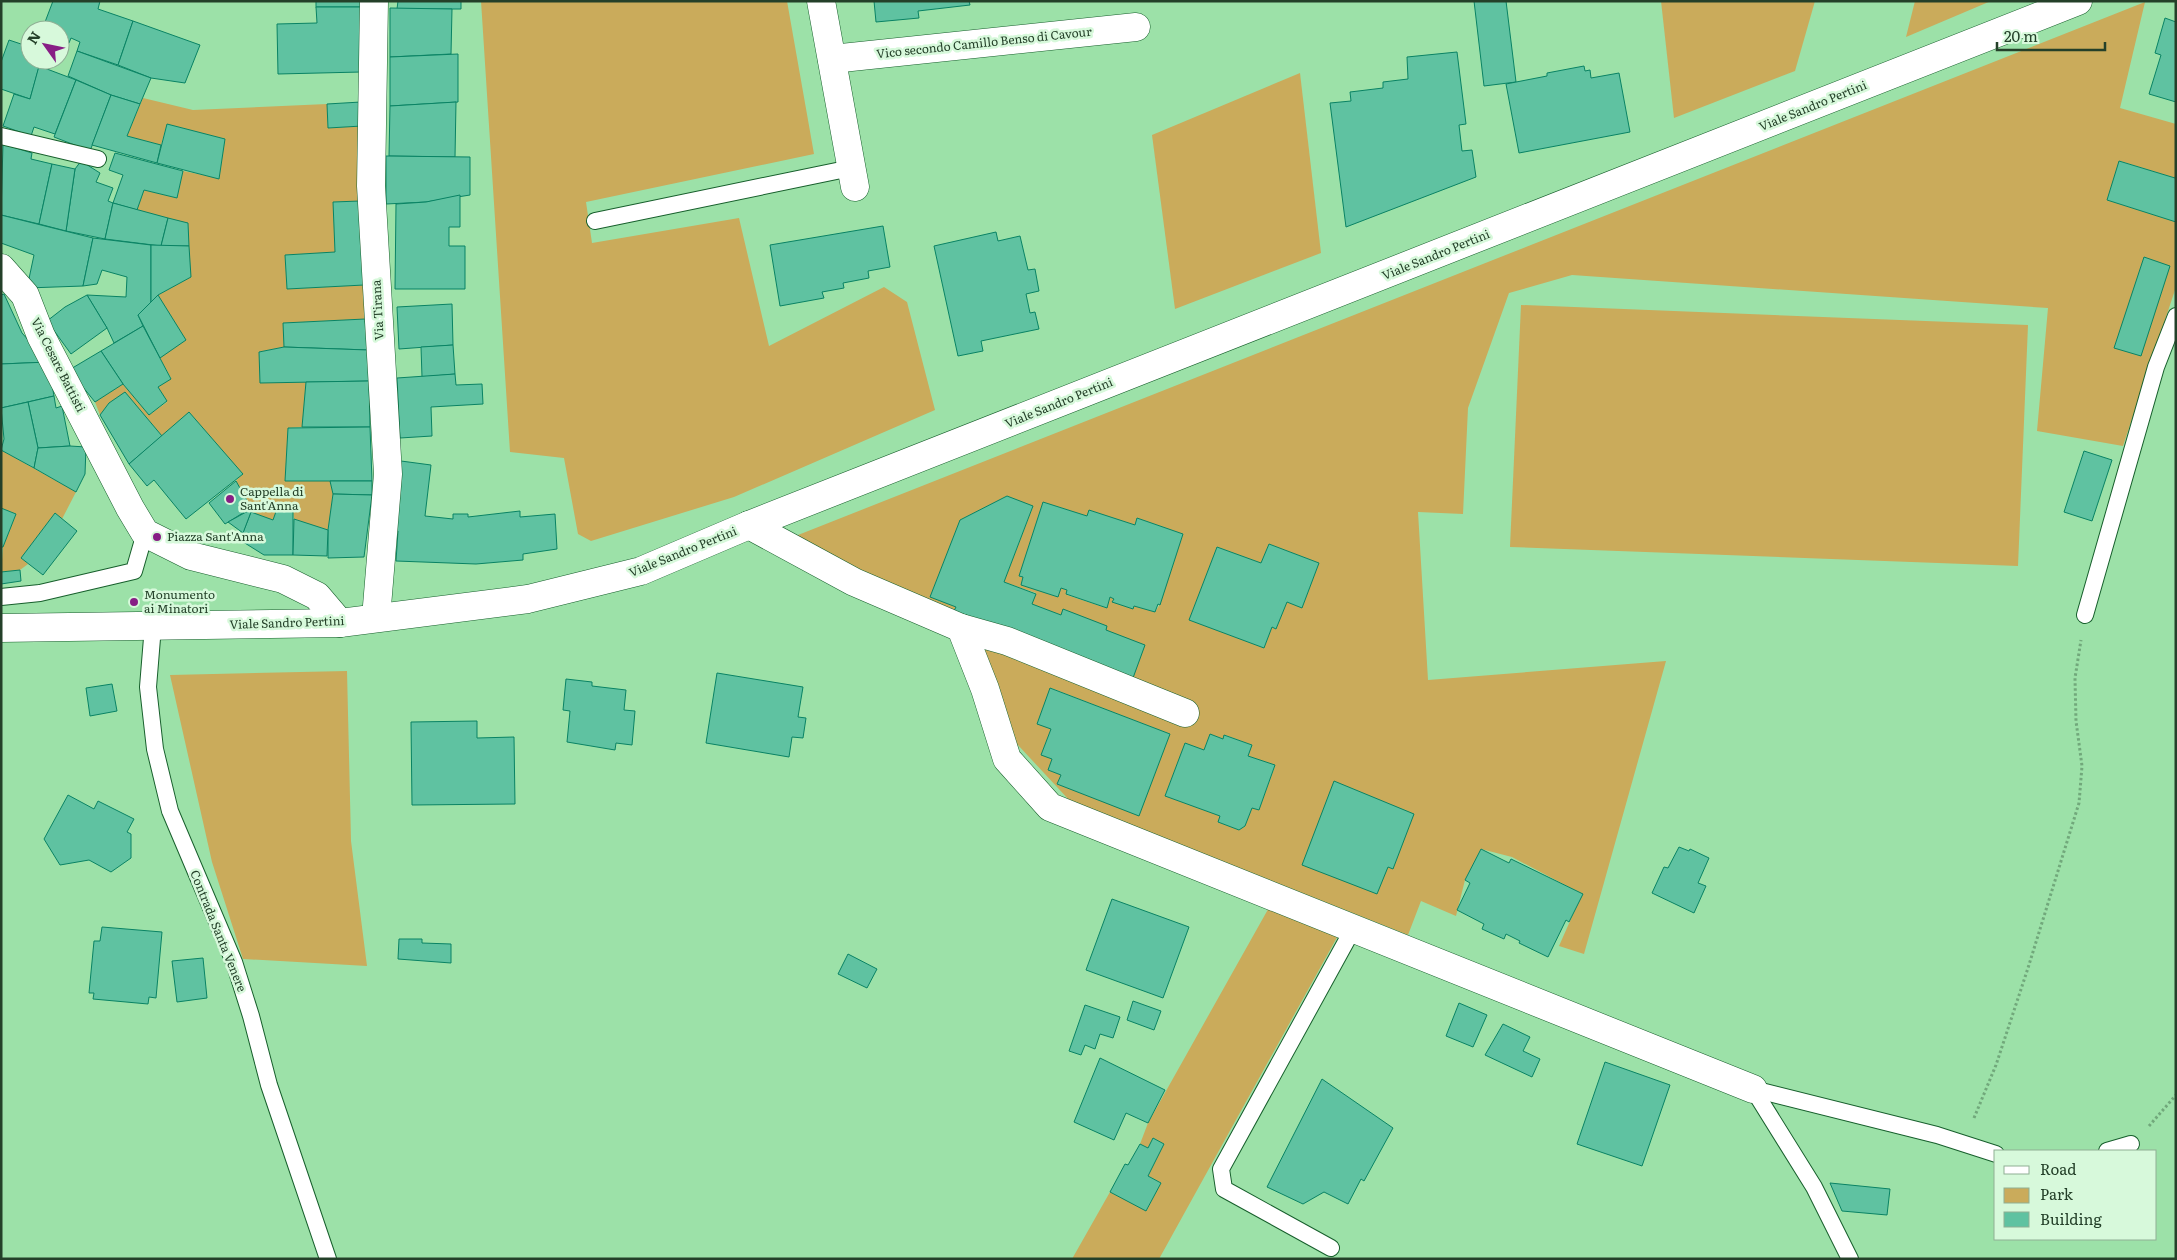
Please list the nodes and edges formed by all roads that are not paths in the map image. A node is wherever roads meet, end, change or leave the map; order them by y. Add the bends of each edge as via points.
1 (374, 1) edge
2 (821, 1) edge
3 (2078, 1) edge
4 (1136, 27) dead end
5 (832, 59) junction
6 (1, 136) edge
7 (98, 159) dead end
8 (853, 177) joint
9 (595, 221) dead end
10 (1, 268) edge
11 (2176, 316) edge
12 (750, 525) junction
13 (145, 533) junction
14 (1, 597) edge
15 (2085, 615) road end
16 (376, 618) junction
17 (340, 623) junction
18 (153, 626) junction
19 (1, 628) edge
20 (961, 628) junction
21 (1185, 713) dead end
22 (1353, 929) junction
23 (1753, 1089) junction
24 (2131, 1144) road end
25 (2110, 1150) edge
26 (1994, 1153) edge
27 (1332, 1248) dead end
28 (328, 1259) edge
29 (1850, 1259) edge

1 - 16 street, Via Tirana via 371,186 388,474
2 - 5 street
3 - 12 street, Viale Sandro Pertini
4 - 5 street, Vico secondo Camillo Benso di Cavour
5 - 8 street
6 - 7 lane
8 - 9 lane
10 - 13 street, Via Cesare Battisti via 25,295 41,336
11 - 15 lane via 2156,367
12 - 16 street, Viale Sandro Pertini via 641,572 528,599
12 - 20 street via 854,582
13 - 14 lane via 134,571 40,593
13 - 17 street via 191,556 283,579 317,596
16 - 17 street, Viale Sandro Pertini
17 - 18 street, Viale Sandro Pertini
18 - 19 street, Viale Sandro Pertini
18 - 28 lane, Contrada Santa Venere via 148,687 155,748 170,811 234,962 269,1085
20 - 21 street via 1007,641
20 - 22 street via 1007,759 1050,807
22 - 23 street
22 - 27 lane via 1221,1169 1224,1189
23 - 26 lane via 1937,1134
23 - 29 lane via 1814,1187
24 - 25 lane

